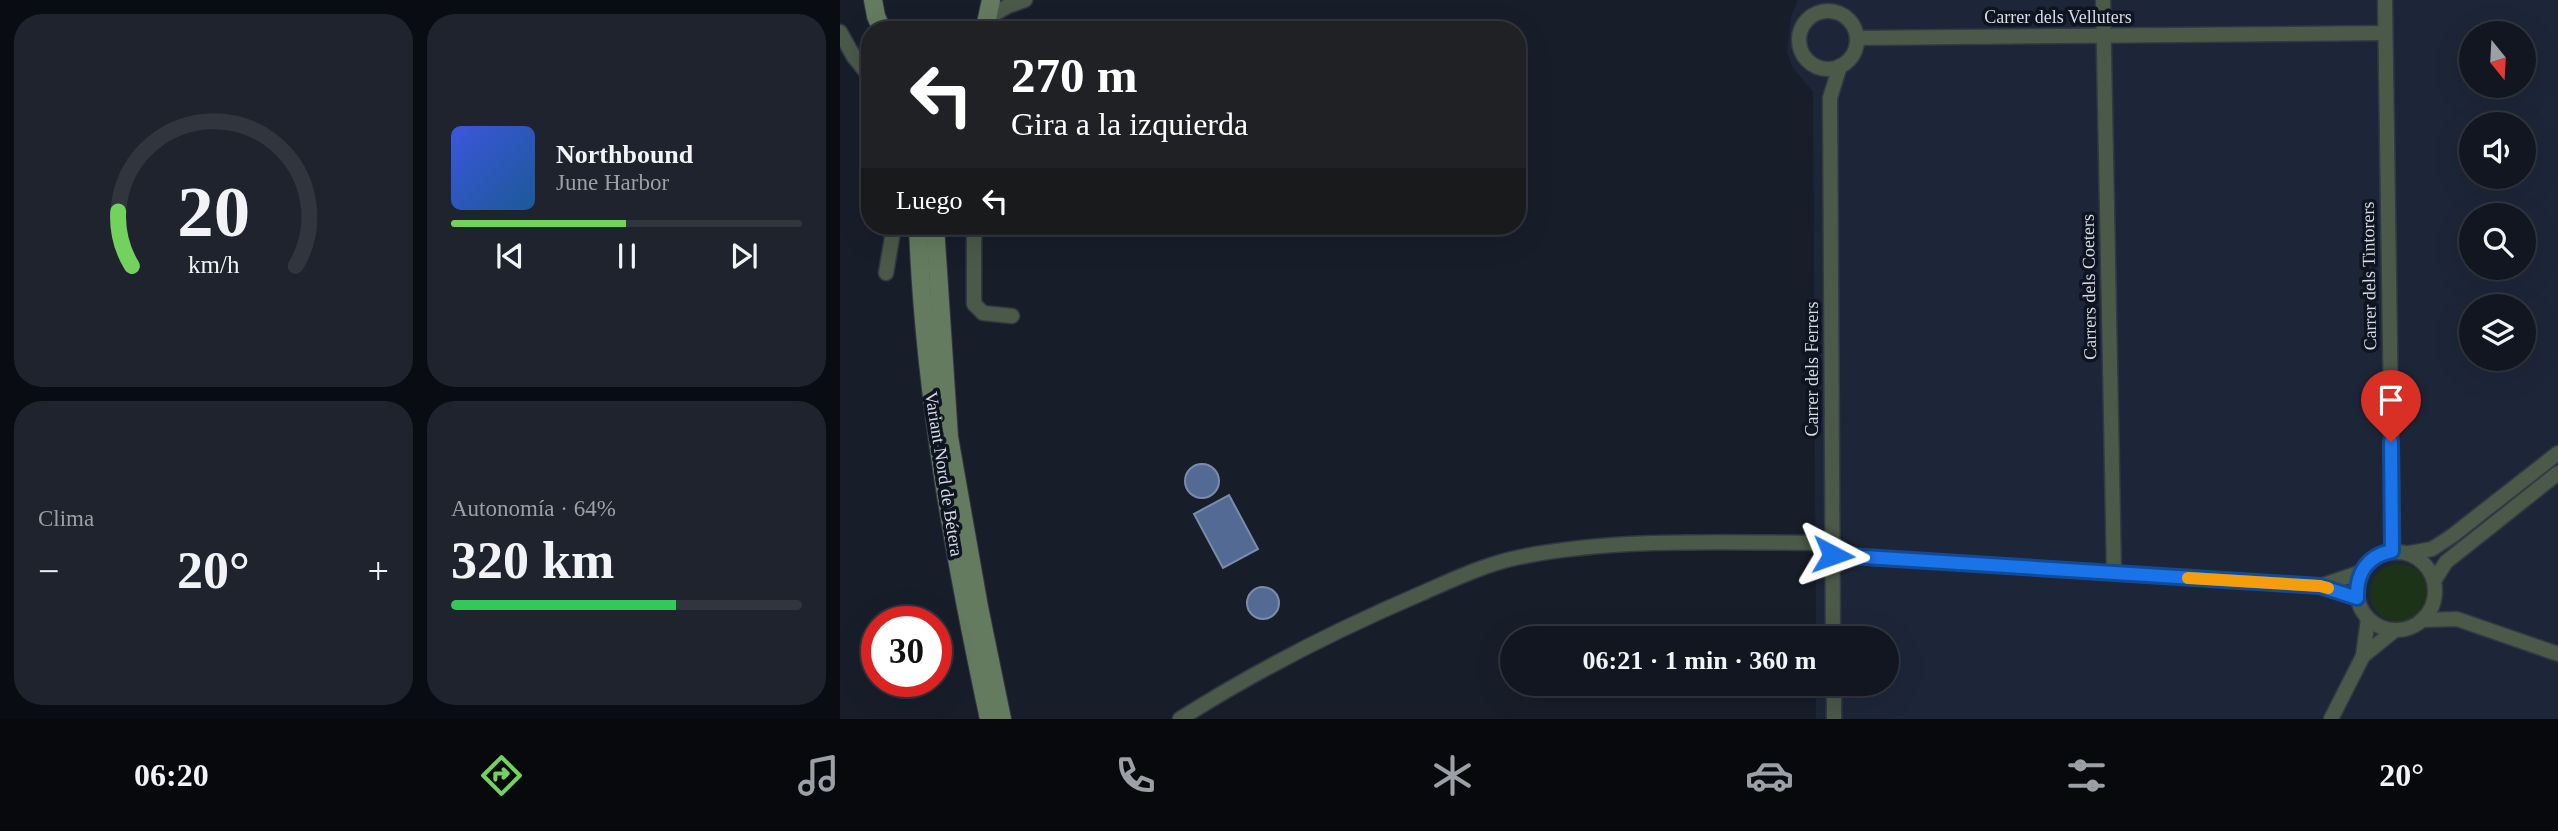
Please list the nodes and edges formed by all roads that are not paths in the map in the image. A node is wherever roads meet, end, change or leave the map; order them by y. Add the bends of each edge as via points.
1 (873, 0) edge
2 (991, 0) edge
3 (1025, 0) edge
4 (2104, 0) edge
5 (2385, 0) edge
6 (1818, 7) edge
7 (1840, 7) edge
8 (878, 21) edge
9 (985, 21) edge
10 (988, 21) edge
11 (840, 32) edge
12 (2385, 33) junction
13 (2104, 36) junction
14 (1857, 37) junction
15 (1814, 64) junction
16 (861, 66) edge
17 (1840, 66) junction
18 (1829, 98) junction
19 (892, 235) edge
20 (919, 235) edge
21 (936, 235) edge
22 (974, 235) edge
23 (886, 273) dead end
24 (1012, 316) dead end
25 (2558, 453) edge
26 (2558, 474) edge
27 (1833, 549) junction
28 (2392, 551) junction
29 (2409, 553) junction
30 (2361, 572) junction
31 (2114, 573) junction
32 (2434, 581) junction
33 (2320, 586) junction
34 (2435, 597) junction
35 (2357, 598) junction
36 (2457, 618) junction
37 (2368, 619) junction
38 (2422, 620) junction
39 (1833, 626) edge
40 (2395, 630) junction
41 (2558, 654) edge
42 (2362, 656) junction
43 (1834, 696) edge
44 (989, 719) edge
45 (1002, 719) edge
46 (1180, 719) edge
47 (1834, 719) edge
48 (2331, 719) edge

1 - 8 main road
2 - 9 main road
3 - 10 street
4 - 13 street, Carrers dels Coeters
5 - 12 street, Carrer dels Tintorers
6 - 7 street via 1824,11
6 - 15 street via 1803,26 1800,43
7 - 14 street
11 - 16 street
12 - 13 street, Carrer dels Velluters
12 - 28 street, Carrer dels Tintorers
13 - 14 street, Carrer dels Velluters
13 - 31 street, Carrers dels Coeters
14 - 17 street via 1853,55
15 - 17 street
15 - 18 street, Carrer dels Ferrers
17 - 18 street, Carrer dels Ferrers
18 - 27 street, Carrer dels Ferrers
19 - 23 street
20 - 44 main road, Variant Nord de Bétera via 936,437
21 - 45 main road, Variant Nord de Bétera via 949,437
22 - 24 street via 974,304 983,313
25 - 29 street via 2432,549
26 - 32 street via 2446,562
27 - 31 street
27 - 39 street, Carrer dels Ferrers
27 - 46 street via 1675,543 1517,558 1471,572 1305,646
28 - 29 street
28 - 30 street via 2374,557
29 - 32 street via 2429,569
30 - 33 street
30 - 35 street
31 - 33 street
32 - 34 street
33 - 35 street
34 - 36 street
34 - 38 street
35 - 37 street
36 - 38 street
36 - 41 street
37 - 40 street
37 - 42 street
38 - 40 street
40 - 42 street
42 - 48 street
43 - 47 street

